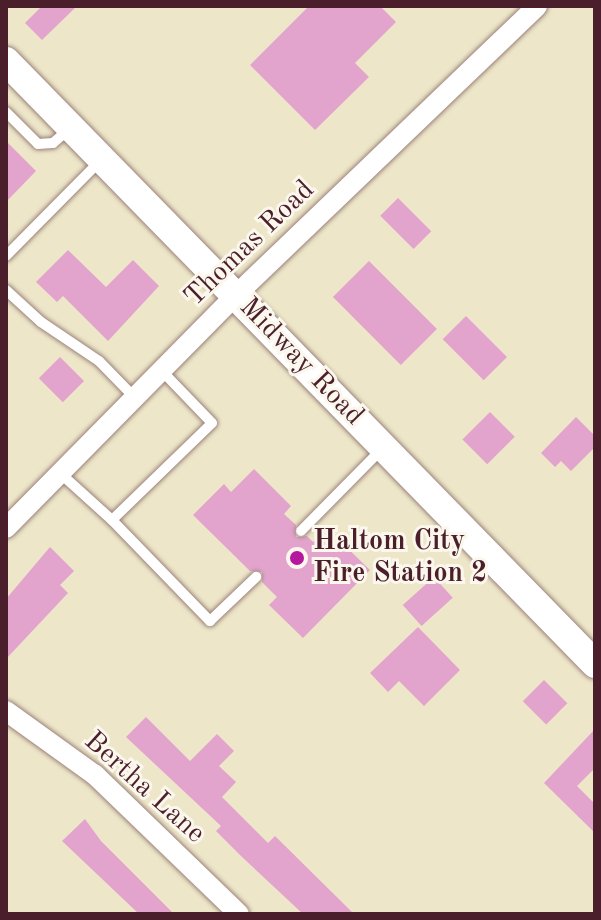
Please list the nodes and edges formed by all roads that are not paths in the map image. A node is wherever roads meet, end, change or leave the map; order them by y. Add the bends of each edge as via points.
1 (537, 6) edge
2 (9, 69) edge
3 (6, 112) edge
4 (72, 127) junction
5 (102, 158) junction
6 (6, 256) edge
7 (6, 290) edge
8 (236, 295) junction
9 (162, 371) junction
10 (135, 398) junction
11 (384, 447) junction
12 (60, 473) junction
13 (112, 520) junction
14 (6, 528) edge
15 (301, 531) dead end
16 (256, 577) dead end
17 (595, 664) edge
18 (6, 711) edge
19 (239, 914) edge

1 - 8 street, Thomas Road
2 - 4 main road, Midway Road
3 - 4 lane via 38,144 53,143
4 - 5 main road, Midway Road
5 - 6 lane
5 - 8 main road, Midway Road
7 - 10 lane via 41,322 99,361
8 - 9 street, Thomas Road
8 - 11 main road, Midway Road
9 - 10 street, Thomas Road
9 - 13 lane via 212,423
10 - 12 street, Thomas Road
11 - 15 lane
11 - 17 main road, Midway Road
12 - 13 lane
12 - 14 street, Thomas Road
13 - 16 lane via 210,621
18 - 19 street, Bertha Lane via 95,775

